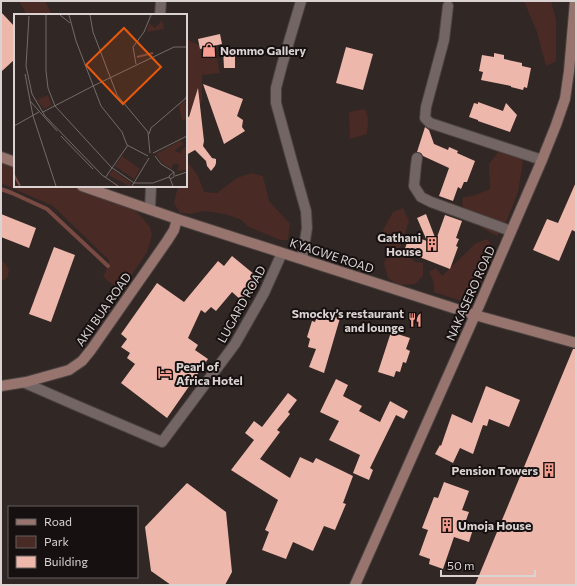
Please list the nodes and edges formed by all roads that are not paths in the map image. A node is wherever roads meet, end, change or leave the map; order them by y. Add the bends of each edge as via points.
1 (161, 1) edge
2 (301, 1) edge
3 (575, 1) edge
4 (448, 6) dead end
5 (160, 14) edge
6 (1, 157) edge
7 (417, 158) dead end
8 (542, 160) junction
9 (14, 162) edge
10 (85, 187) edge
11 (152, 187) edge
12 (150, 209) junction
13 (177, 219) junction
14 (511, 231) junction
15 (282, 253) junction
16 (302, 259) junction
17 (475, 315) junction
18 (576, 343) edge
19 (25, 382) junction
20 (1, 386) edge
21 (355, 585) edge

1 - 5 street
2 - 16 street via 276,88 276,103 306,211 308,228
3 - 8 street, NAKASERO ROAD via 564,99
4 - 8 street via 444,40 425,118 430,122
6 - 9 street
7 - 14 street via 414,186 421,196
8 - 14 street, NAKASERO ROAD
10 - 12 street, KYAGWE ROAD
11 - 12 street
12 - 13 street, KYAGWE ROAD
13 - 15 street, KYAGWE ROAD
13 - 19 street, AKII BUA ROAD via 167,241 82,361 69,370
14 - 17 street, NAKASERO ROAD
15 - 16 street, KYAGWE ROAD
15 - 19 street, LUGARD ROAD via 264,293 235,344 162,442
16 - 17 street, KYAGWE ROAD
17 - 18 street, KYAGWE ROAD
17 - 21 street, NAKASERO ROAD
19 - 20 street, AKII BUA ROAD

